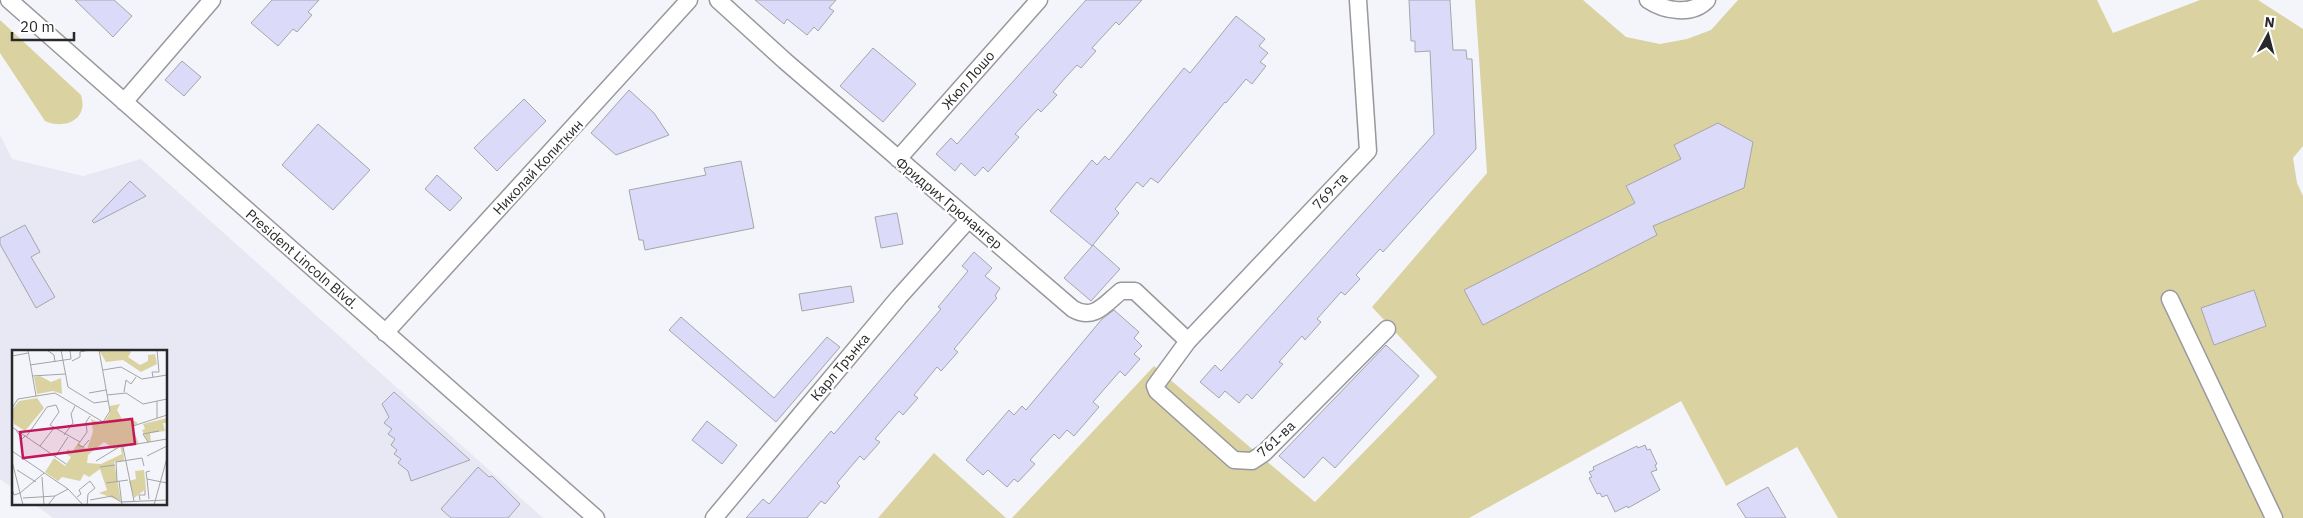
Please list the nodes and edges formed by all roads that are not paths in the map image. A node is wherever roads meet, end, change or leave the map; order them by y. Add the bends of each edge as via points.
1 (9, 0) edge
2 (212, 0) edge
3 (689, 0) edge
4 (718, 0) edge
5 (1039, 0) edge
6 (1358, 0) edge
7 (1648, 0) edge
8 (1706, 0) edge
9 (124, 102) junction
10 (898, 159) junction
11 (969, 218) junction
12 (2170, 299) dead end
13 (1386, 329) dead end
14 (385, 333) junction
15 (1188, 341) junction
16 (596, 518) edge
17 (714, 518) edge
18 (2274, 518) edge

1 - 9 street, President Lincoln Blvd.
2 - 9 street
3 - 14 street, Николай Копиткин
4 - 10 street, Фридрих Грюнангер
5 - 10 street, Жюл Лошо
6 - 15 street, 769-та via 1368,151
7 - 8 street via 1658,7 1680,11 1703,4
9 - 14 street, President Lincoln Blvd.
10 - 11 street, Фридрих Грюнангер
11 - 15 street, Фридрих Грюнангер via 1078,312 1093,313 1122,291 1135,291
11 - 17 street, Карл Трънка
12 - 18 street
13 - 15 street, 761-ва via 1264,453 1252,461 1234,460 1157,391 1155,386 1159,378
14 - 16 street, President Lincoln Blvd.

